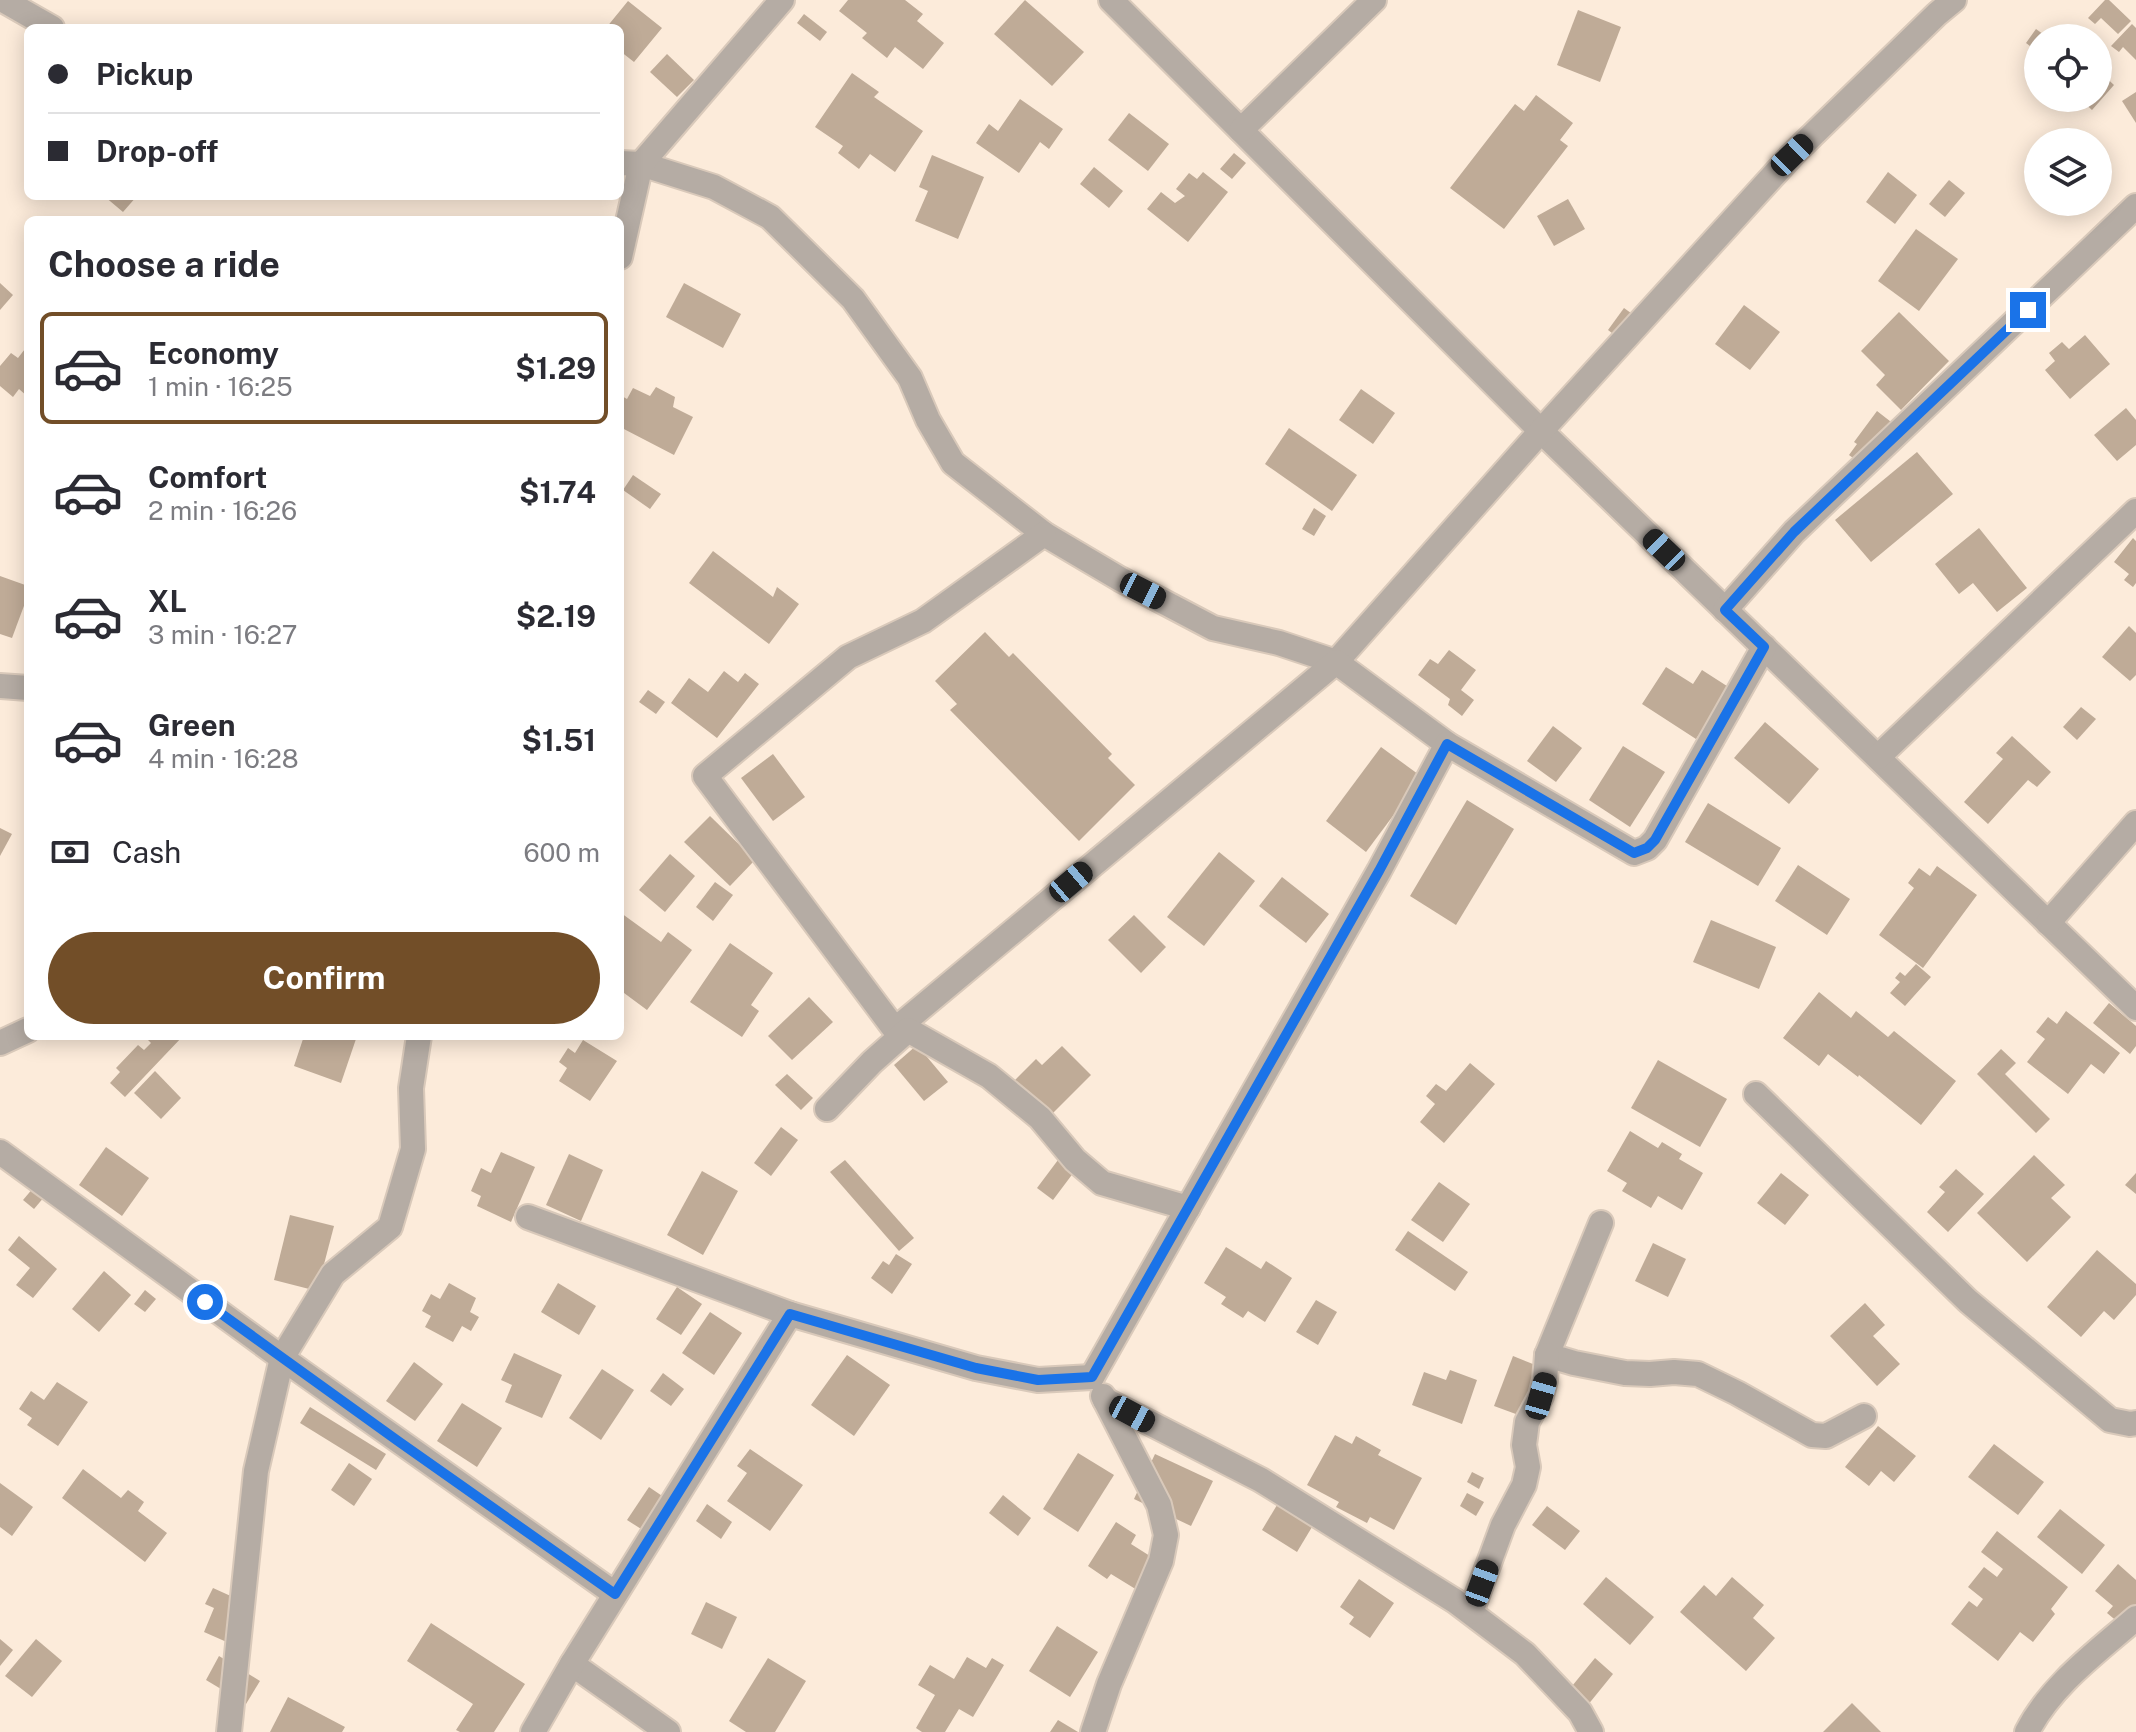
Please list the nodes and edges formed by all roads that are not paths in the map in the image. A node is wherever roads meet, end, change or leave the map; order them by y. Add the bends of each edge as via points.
1 (3, 0) edge
2 (782, 0) edge
3 (1111, 0) edge
4 (1374, 0) edge
5 (1939, 5) edge
6 (45, 24) edge
7 (1241, 130) junction
8 (630, 163) edge
9 (2136, 206) edge
10 (624, 219) edge
11 (1541, 431) junction
12 (2136, 511) edge
13 (1044, 534) junction
14 (1725, 610) junction
15 (1764, 647) junction
16 (1336, 662) junction
17 (0, 686) edge
18 (24, 688) edge
19 (1447, 744) junction
20 (1878, 757) junction
21 (2136, 823) edge
22 (2048, 923) junction
23 (2136, 1008) edge
24 (24, 1032) edge
25 (418, 1040) edge
26 (0, 1043) edge
27 (1756, 1094) dead end
28 (827, 1109) dead end
29 (0, 1152) edge
30 (1188, 1208) junction
31 (528, 1217) dead end
32 (1601, 1223) dead end
33 (790, 1314) junction
34 (1547, 1355) junction
35 (282, 1358) junction
36 (1092, 1377) junction
37 (1105, 1400) junction
38 (1864, 1416) dead end
39 (2136, 1423) edge
40 (615, 1594) junction
41 (1471, 1612) junction
42 (2136, 1618) edge
43 (572, 1664) junction
44 (229, 1732) edge
45 (533, 1732) edge
46 (668, 1732) edge
47 (1093, 1732) edge
48 (1591, 1732) edge
49 (2027, 1732) edge

1 - 6 street
2 - 8 street
3 - 7 street
4 - 7 street
5 - 11 street via 1792,155
7 - 11 street
8 - 10 street
8 - 13 street via 714,187 770,217 853,299 910,378 953,463
9 - 14 street via 1794,532
11 - 14 street
11 - 16 street
12 - 20 street
13 - 16 street via 1213,628
13 - 16 street via 923,621 848,657 705,776 893,1027
14 - 15 street
15 - 19 street via 1655,840 1634,853
15 - 20 street
16 - 19 street
17 - 18 street
19 - 30 street
20 - 22 street
21 - 22 street
22 - 23 street
24 - 26 street
25 - 35 street via 411,1088 413,1149 390,1227 333,1274
27 - 39 street via 1968,1301 2110,1420
28 - 30 street via 908,1030 989,1076 1040,1118 1102,1183
29 - 35 street
30 - 36 street
31 - 33 street
32 - 34 street
33 - 36 street via 976,1368 1038,1380
33 - 40 street
34 - 38 street via 1625,1373 1698,1374 1812,1435 1826,1436
34 - 41 street via 1541,1396 1527,1422 1524,1485
35 - 40 street
35 - 44 street via 256,1471
36 - 37 street
37 - 41 street via 1261,1480
37 - 47 street via 1159,1505 1166,1535 1161,1561
40 - 43 street
41 - 48 street via 1525,1654 1580,1712
42 - 49 street via 2073,1673 2037,1712
43 - 45 street
43 - 46 street

